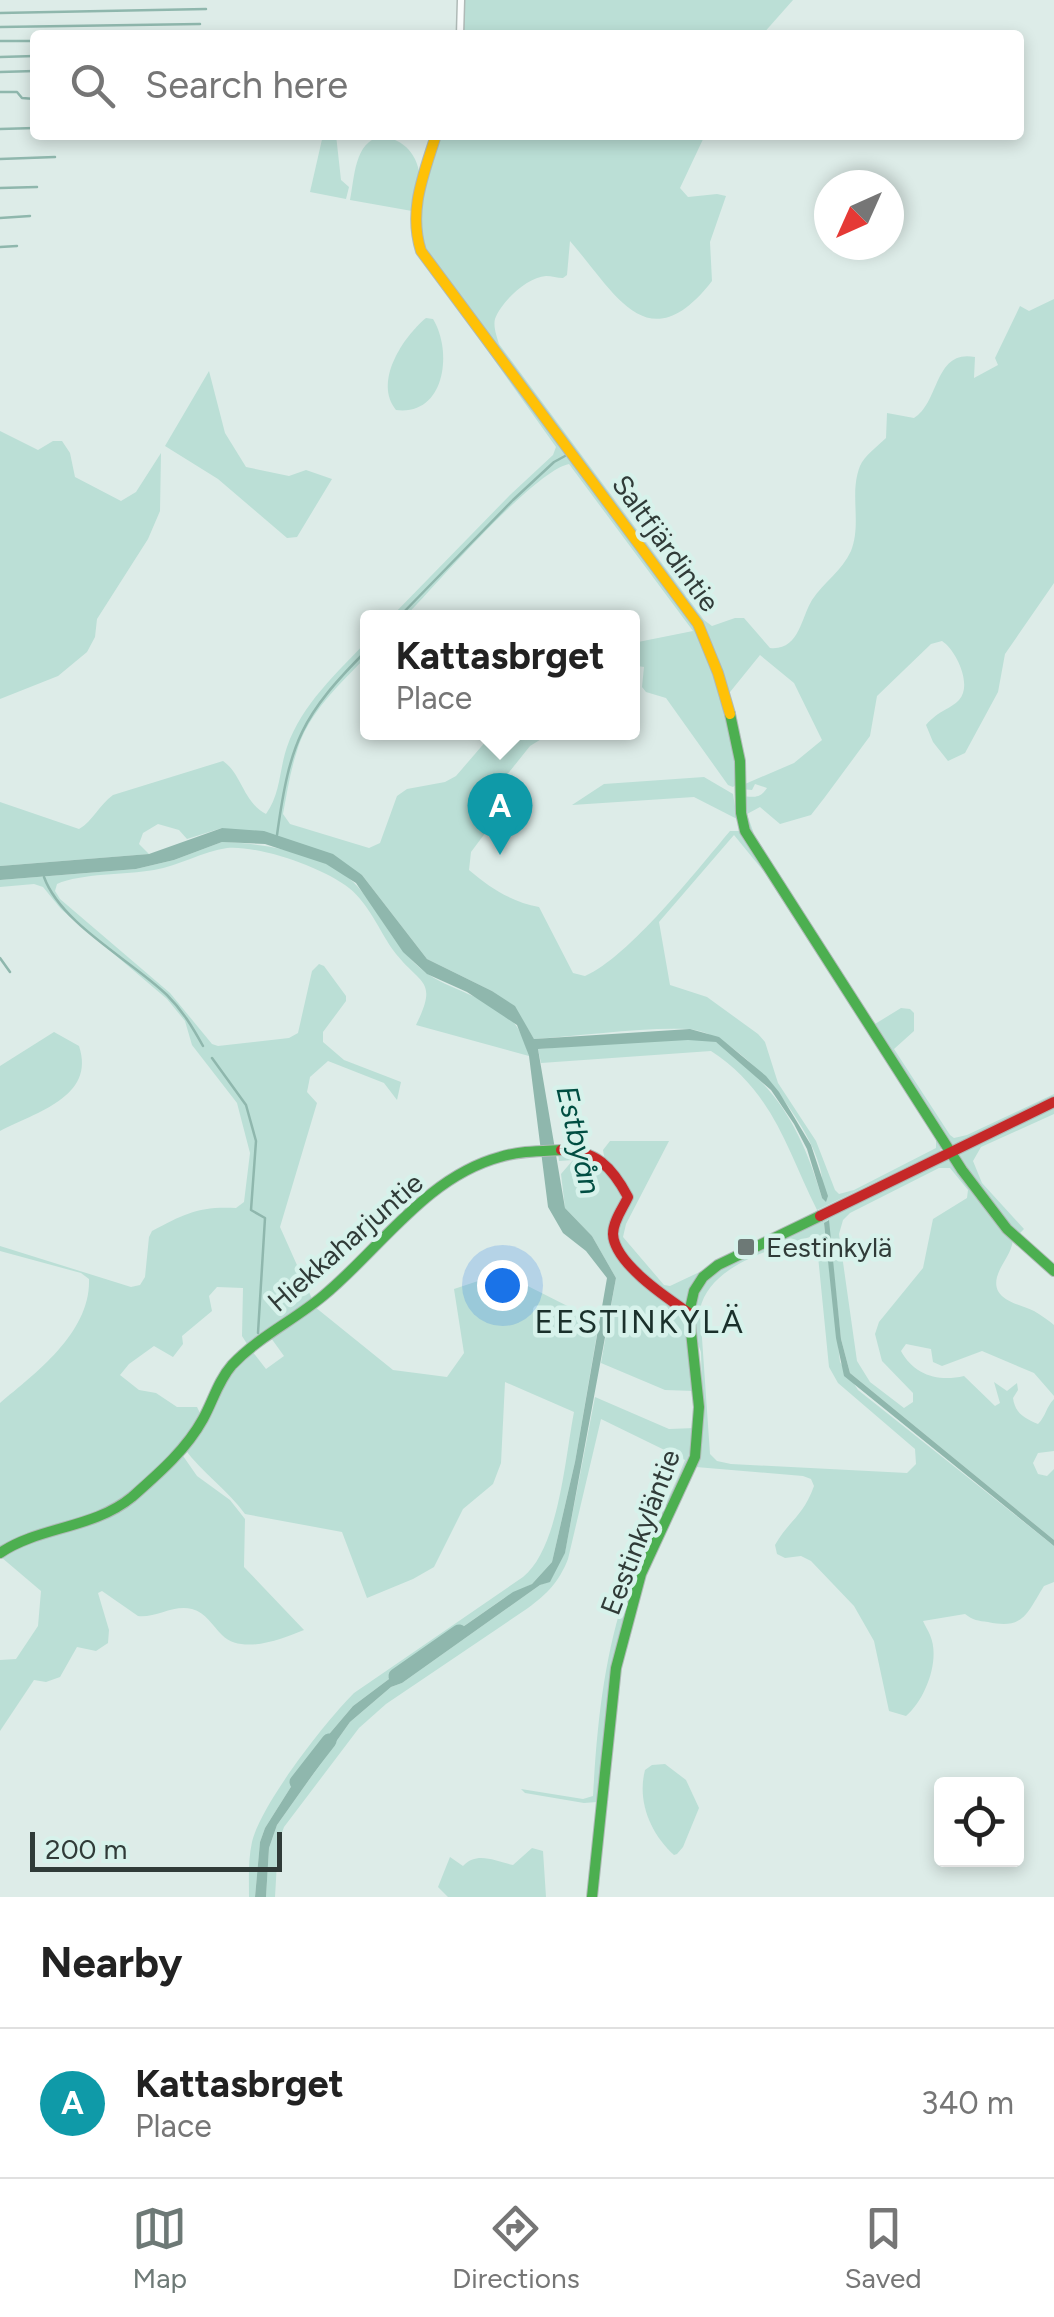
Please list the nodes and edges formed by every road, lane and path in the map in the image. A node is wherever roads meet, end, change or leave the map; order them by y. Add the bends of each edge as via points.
1 (461, 0) edge
2 (460, 30) edge
3 (435, 140) edge
4 (1054, 1102) edge
5 (950, 1151) junction
6 (1054, 1271) edge
7 (689, 1313) junction
8 (0, 1552) edge
9 (592, 1897) edge

1 - 2 street
3 - 5 street, Saltfjärdintie via 414,211 421,251 698,624 740,759 738,808 745,831
4 - 5 street
5 - 6 street, Saltfjärdintie via 1007,1230
5 - 7 street via 718,1265 694,1291
7 - 8 street, Hiekkaharjuntie via 641,1276 614,1243 614,1223 628,1197 610,1168 589,1152 500,1156 456,1177 322,1296 240,1358 220,1380 196,1430 124,1502
7 - 9 street, Eestinkyläntie via 699,1435 690,1473 641,1574 616,1668

